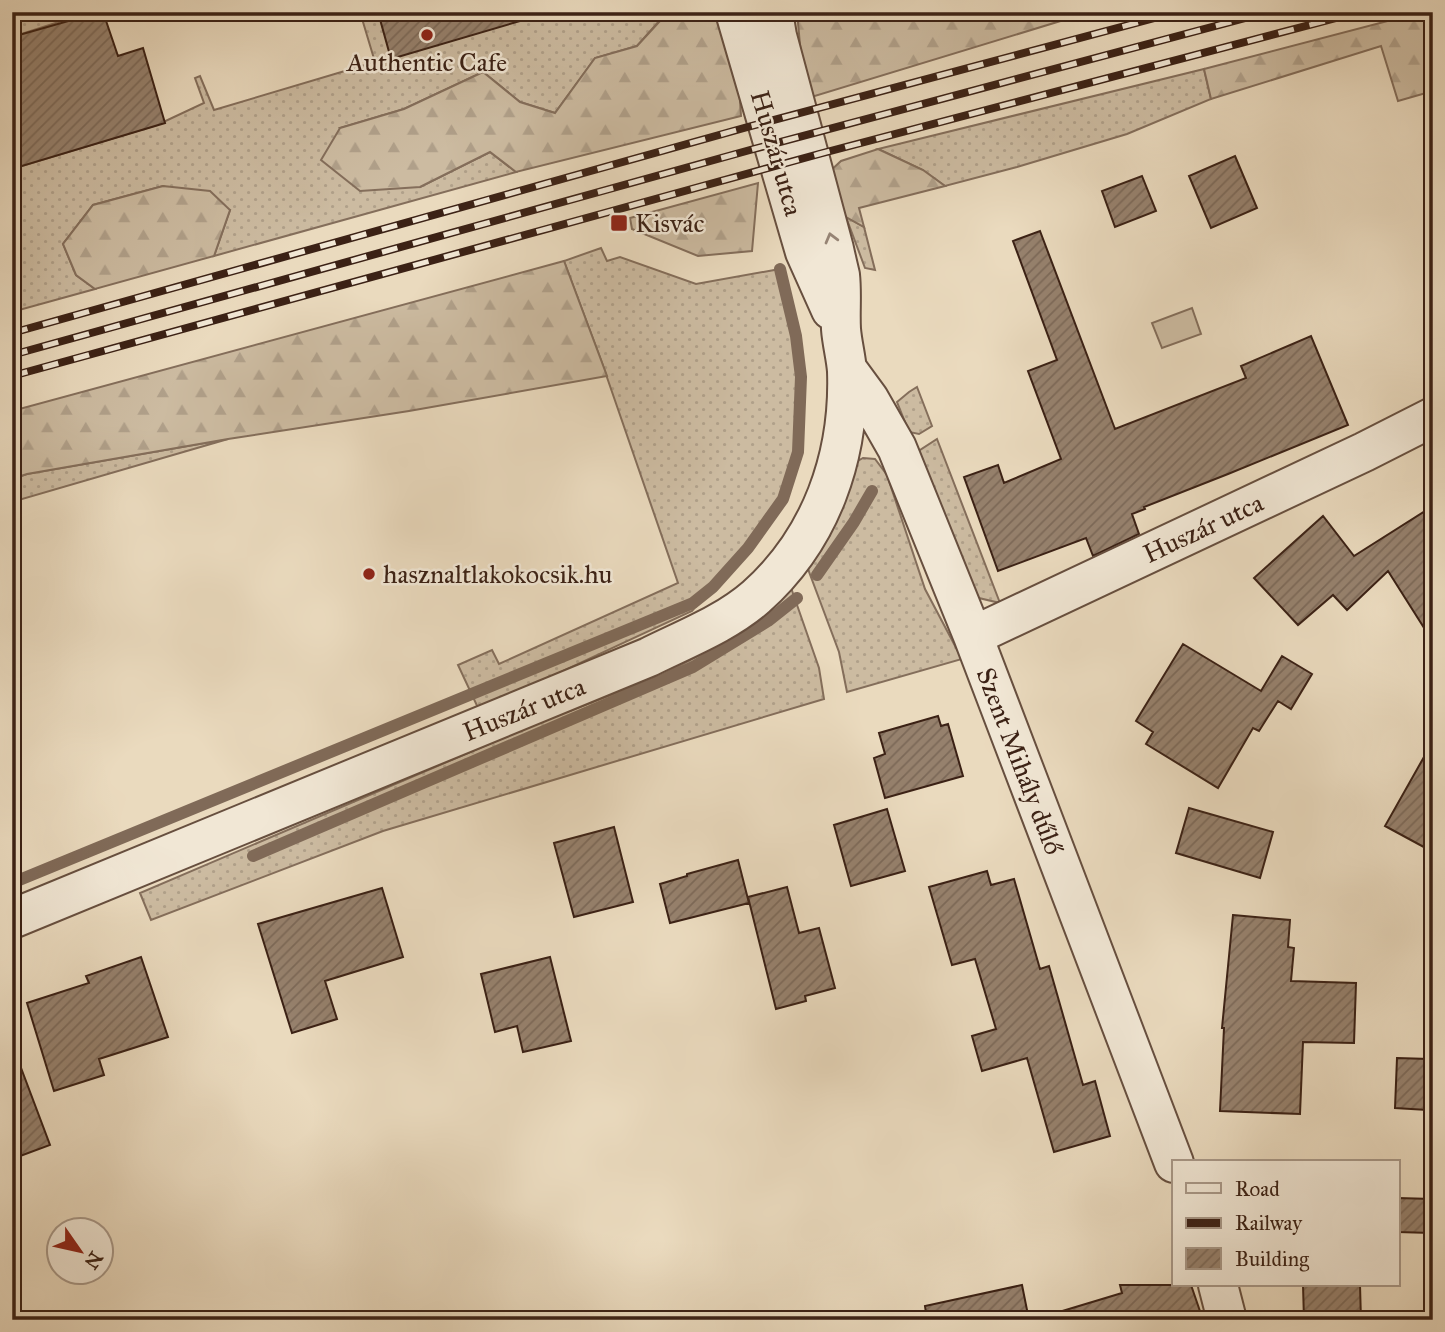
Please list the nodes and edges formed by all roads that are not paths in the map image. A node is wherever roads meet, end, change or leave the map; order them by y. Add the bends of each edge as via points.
1 (735, 12) edge
2 (773, 12) edge
3 (841, 330) junction
4 (847, 369) junction
5 (1433, 417) edge
6 (973, 636) junction
7 (12, 919) edge
8 (1173, 1160) edge
9 (1218, 1286) edge
10 (1227, 1320) edge

1 - 3 street, Huszár utca via 805,252
3 -> 2 street, Huszár utca via 834,249
3 - 4 street, Huszár utca
4 - 6 street, Szent Mihály dűlő via 897,448
4 - 7 street, Huszár utca via 842,443 825,502 787,565 755,597 717,624 649,657
5 - 6 street, Huszár utca
6 - 8 street, Szent Mihály dűlő
9 - 10 street

